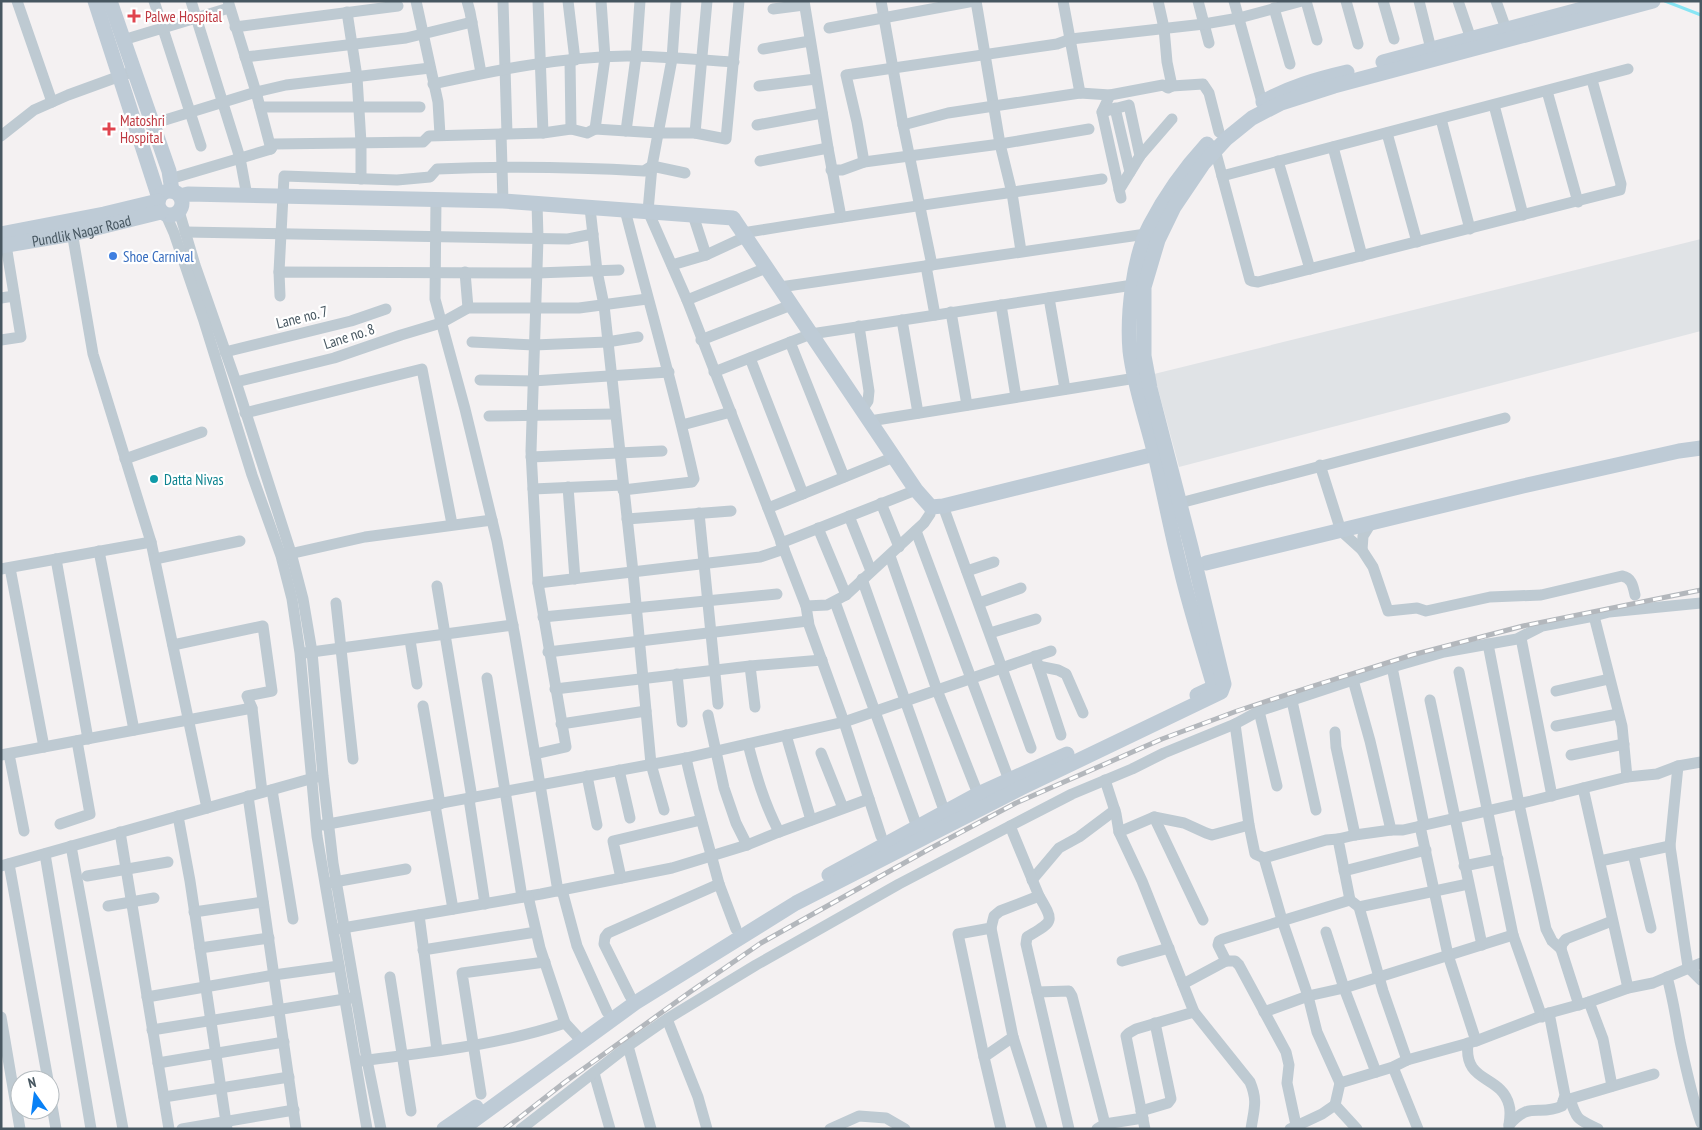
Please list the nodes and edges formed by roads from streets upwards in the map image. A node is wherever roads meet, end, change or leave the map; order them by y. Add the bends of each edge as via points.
1 (17, 1) edge
2 (95, 1) edge
3 (110, 1) edge
4 (154, 1) edge
5 (191, 1) edge
6 (416, 1) edge
7 (467, 1) edge
8 (503, 1) edge
9 (538, 1) edge
10 (568, 1) edge
11 (601, 1) edge
12 (640, 1) edge
13 (676, 1) edge
14 (707, 1) edge
15 (739, 1) edge
16 (881, 1) edge
17 (975, 1) edge
18 (1063, 1) edge
19 (1158, 1) edge
20 (1198, 1) edge
21 (1234, 1) edge
22 (1302, 1) edge
23 (1306, 1) edge
24 (1346, 1) edge
25 (1383, 1) edge
26 (1420, 1) edge
27 (1458, 1) edge
28 (1496, 1) edge
29 (1612, 1) edge
30 (804, 3) edge
31 (1642, 3) edge
32 (229, 5) edge
33 (398, 6) dead end
34 (1274, 8) junction
35 (773, 9) dead end
36 (347, 12) junction
37 (885, 17) junction
38 (196, 18) junction
39 (1239, 18) junction
40 (472, 22) junction
41 (1204, 24) junction
42 (235, 26) junction
43 (163, 28) junction
44 (829, 28) dead end
45 (1164, 28) junction
46 (1506, 29) junction
47 (423, 35) junction
48 (1070, 39) junction
49 (1394, 39) dead end
50 (1471, 39) junction
51 (123, 40) junction
52 (1317, 40) dead end
53 (810, 42) junction
54 (1209, 43) dead end
55 (1358, 44) dead end
56 (352, 45) junction
57 (763, 49) dead end
58 (1431, 49) junction
59 (984, 55) junction
60 (245, 57) junction
61 (636, 57) junction
62 (605, 58) junction
63 (672, 58) junction
64 (572, 60) junction
65 (702, 60) junction
66 (734, 62) junction
67 (541, 64) junction
68 (1290, 64) dead end
69 (430, 68) junction
70 (505, 69) junction
71 (893, 69) junction
72 (1628, 69) dead end
73 (127, 73) junction
74 (481, 74) junction
75 (357, 77) junction
76 (816, 79) junction
77 (1592, 80) junction
78 (433, 84) junction
79 (759, 86) dead end
80 (1172, 86) junction
81 (256, 92) junction
82 (1547, 92) junction
83 (1080, 93) junction
84 (1110, 95) junction
85 (52, 102) junction
86 (222, 102) junction
87 (1262, 102) junction
88 (1494, 105) junction
89 (260, 107) junction
90 (359, 107) junction
91 (420, 107) dead end
92 (994, 107) junction
93 (1115, 108) junction
94 (190, 112) junction
95 (1102, 112) junction
96 (822, 113) junction
97 (1172, 119) dead end
98 (1441, 119) junction
99 (152, 124) junction
100 (757, 125) dead end
101 (903, 125) junction
102 (1089, 128) dead end
103 (571, 129) junction
104 (595, 129) junction
105 (626, 131) junction
106 (543, 133) junction
107 (658, 133) junction
108 (694, 133) junction
109 (1388, 133) junction
110 (504, 134) junction
111 (440, 135) junction
112 (1, 136) edge
113 (1215, 141) junction
114 (361, 143) junction
115 (1000, 144) junction
116 (201, 146) dead end
117 (1333, 147) junction
118 (828, 148) junction
119 (272, 149) junction
120 (909, 156) junction
121 (1140, 156) junction
122 (240, 158) junction
123 (760, 161) dead end
124 (864, 162) junction
125 (1278, 162) junction
126 (502, 166) junction
127 (652, 166) junction
128 (832, 170) junction
129 (1130, 172) junction
130 (685, 173) dead end
131 (1222, 176) junction
132 (361, 179) junction
133 (1102, 179) dead end
134 (1012, 193) junction
135 (248, 196) junction
136 (283, 197) junction
137 (436, 199) junction
138 (168, 200) junction
139 (503, 201) junction
140 (1578, 202) junction
141 (537, 203) junction
142 (921, 206) junction
143 (590, 208) junction
144 (625, 210) junction
145 (648, 211) junction
146 (693, 215) junction
147 (1523, 215) junction
148 (841, 217) junction
149 (71, 227) junction
150 (1470, 229) junction
151 (185, 232) junction
152 (281, 234) junction
153 (593, 234) junction
154 (1146, 234) junction
155 (744, 235) junction
156 (436, 237) junction
157 (538, 238) junction
158 (3, 242) edge
159 (1417, 242) junction
160 (1021, 252) junction
161 (706, 255) junction
162 (1362, 256) junction
163 (672, 265) junction
164 (929, 266) junction
165 (766, 268) junction
166 (1310, 269) junction
167 (618, 270) dead end
168 (597, 271) junction
169 (279, 272) junction
170 (435, 272) junction
171 (465, 272) junction
172 (536, 273) junction
173 (1133, 285) junction
174 (780, 287) junction
175 (14, 296) junction
176 (280, 296) dead end
177 (1, 298) edge
178 (1049, 298) junction
179 (648, 299) junction
180 (687, 300) junction
181 (604, 305) junction
182 (792, 305) junction
183 (1001, 305) junction
184 (386, 308) dead end
185 (468, 308) junction
186 (1137, 308) junction
187 (535, 309) junction
188 (206, 312) junction
189 (951, 312) junction
190 (935, 315) junction
191 (902, 320) junction
192 (442, 323) junction
193 (859, 326) junction
194 (811, 334) junction
195 (638, 337) dead end
196 (1, 340) edge
197 (701, 340) junction
198 (472, 342) dead end
199 (607, 342) junction
200 (790, 342) junction
201 (534, 345) junction
202 (225, 352) junction
203 (750, 358) junction
204 (669, 372) junction
205 (714, 372) junction
206 (611, 377) junction
207 (1136, 378) junction
208 (480, 380) dead end
209 (533, 381) junction
210 (236, 382) junction
211 (1065, 389) junction
212 (1016, 397) junction
213 (967, 405) junction
214 (731, 412) junction
215 (245, 413) junction
216 (918, 413) junction
217 (615, 414) junction
218 (489, 416) dead end
219 (866, 416) junction
220 (532, 417) junction
221 (1505, 418) dead end
222 (682, 425) junction
223 (202, 432) dead end
224 (1701, 448) edge
225 (662, 451) dead end
226 (1161, 453) junction
227 (620, 454) junction
228 (531, 457) junction
229 (894, 457) junction
230 (125, 458) junction
231 (1320, 466) junction
232 (844, 477) junction
233 (568, 487) junction
234 (623, 488) junction
235 (533, 489) junction
236 (916, 490) junction
237 (802, 494) junction
238 (881, 503) junction
239 (1180, 503) junction
240 (937, 506) junction
241 (768, 508) junction
242 (732, 511) dead end
243 (698, 513) junction
244 (849, 516) junction
245 (627, 519) junction
246 (492, 520) junction
247 (1371, 523) junction
248 (452, 524) junction
249 (818, 528) junction
250 (916, 530) junction
251 (1341, 531) junction
252 (240, 541) dead end
253 (151, 542) junction
254 (782, 546) junction
255 (899, 547) junction
256 (1362, 550) junction
257 (99, 551) junction
258 (286, 554) junction
259 (890, 556) junction
260 (56, 559) junction
261 (155, 559) junction
262 (994, 562) dead end
263 (704, 563) junction
264 (1191, 565) junction
265 (6, 568) edge
266 (967, 571) junction
267 (633, 572) junction
268 (867, 575) junction
269 (575, 579) junction
270 (538, 583) junction
271 (437, 586) dead end
272 (1021, 588) dead end
273 (777, 594) dead end
274 (846, 595) junction
275 (708, 600) junction
276 (835, 602) junction
277 (1636, 602) junction
278 (336, 603) dead end
279 (978, 603) junction
280 (1701, 603) edge
281 (806, 606) junction
282 (636, 608) junction
283 (1594, 616) junction
284 (543, 617) junction
285 (1036, 619) dead end
286 (808, 622) junction
287 (513, 626) junction
288 (990, 633) junction
289 (712, 634) junction
290 (445, 635) junction
291 (1521, 638) junction
292 (410, 640) junction
293 (640, 642) junction
294 (1488, 644) junction
295 (173, 645) junction
296 (340, 649) junction
297 (1051, 651) dead end
298 (312, 652) junction
299 (548, 652) junction
300 (300, 653) junction
301 (822, 660) junction
302 (1036, 661) junction
303 (750, 666) junction
304 (1392, 667) junction
305 (1002, 668) junction
306 (715, 670) junction
307 (1459, 672) dead end
308 (677, 674) junction
309 (487, 678) dead end
310 (643, 678) junction
311 (970, 679) junction
312 (1609, 679) junction
313 (1353, 680) junction
314 (417, 684) dead end
315 (1217, 688) junction
316 (555, 689) junction
317 (937, 690) junction
318 (1556, 691) dead end
319 (1430, 700) dead end
320 (906, 701) junction
321 (1292, 701) junction
322 (718, 704) dead end
323 (423, 706) dead end
324 (755, 707) dead end
325 (252, 708) junction
326 (646, 711) junction
327 (1259, 711) junction
328 (874, 712) junction
329 (1083, 713) dead end
330 (1618, 714) junction
331 (708, 715) dead end
332 (188, 720) junction
333 (682, 722) dead end
334 (844, 722) junction
335 (562, 724) junction
336 (1235, 724) junction
337 (1556, 726) dead end
338 (134, 730) junction
339 (1335, 732) dead end
340 (786, 735) junction
341 (1062, 735) dead end
342 (83, 740) junction
343 (748, 744) junction
344 (1624, 744) junction
345 (44, 747) junction
346 (1030, 748) dead end
347 (717, 751) junction
348 (821, 753) dead end
349 (5, 754) edge
350 (535, 754) junction
351 (1571, 755) dead end
352 (686, 758) junction
353 (353, 759) dead end
354 (1701, 762) edge
355 (652, 764) junction
356 (1678, 766) junction
357 (619, 770) junction
358 (323, 776) junction
359 (587, 776) junction
360 (1626, 777) junction
361 (311, 779) junction
362 (1009, 780) junction
363 (1105, 780) junction
364 (540, 785) junction
365 (1277, 786) dead end
366 (1583, 788) junction
367 (267, 791) junction
368 (506, 792) junction
369 (978, 794) junction
370 (248, 796) junction
371 (1552, 796) junction
372 (470, 798) junction
373 (869, 799) junction
374 (1518, 804) junction
375 (438, 805) junction
376 (207, 808) junction
377 (843, 808) junction
378 (664, 810) dead end
379 (1115, 810) junction
380 (1316, 810) dead end
381 (1488, 811) junction
382 (945, 813) junction
383 (178, 816) junction
384 (1154, 817) junction
385 (630, 818) dead end
386 (1454, 818) junction
387 (702, 820) junction
388 (811, 820) junction
389 (60, 824) dead end
390 (316, 825) junction
391 (328, 825) junction
392 (597, 825) dead end
393 (1249, 825) junction
394 (1422, 825) junction
395 (917, 826) junction
396 (1010, 826) junction
397 (1391, 830) junction
398 (24, 831) dead end
399 (120, 832) junction
400 (779, 832) junction
401 (1119, 832) junction
402 (1355, 835) junction
403 (881, 836) dead end
404 (1338, 839) junction
405 (747, 845) junction
406 (71, 846) junction
407 (1670, 846) junction
408 (1426, 850) junction
409 (45, 854) junction
410 (1633, 854) junction
411 (711, 856) junction
412 (1264, 858) junction
413 (1498, 859) junction
414 (1600, 861) junction
415 (168, 862) dead end
416 (5, 865) edge
417 (1464, 866) junction
418 (126, 869) junction
419 (406, 869) dead end
420 (1344, 871) junction
421 (87, 876) dead end
422 (621, 878) junction
423 (1032, 880) junction
424 (331, 883) junction
425 (719, 884) junction
426 (1468, 884) junction
427 (560, 890) junction
428 (1434, 890) junction
429 (1039, 896) junction
430 (525, 897) junction
431 (154, 898) dead end
432 (132, 902) junction
433 (263, 902) junction
434 (1354, 903) junction
435 (486, 904) junction
436 (108, 906) dead end
437 (453, 909) junction
438 (194, 912) junction
439 (419, 915) junction
440 (293, 919) dead end
441 (1203, 920) dead end
442 (1282, 920) junction
443 (1612, 921) junction
444 (991, 928) junction
445 (1651, 928) dead end
446 (339, 929) junction
447 (736, 929) junction
448 (536, 932) junction
449 (1326, 932) dead end
450 (1513, 935) junction
451 (269, 938) junction
452 (1482, 945) junction
453 (200, 948) junction
454 (1168, 948) junction
455 (1561, 948) junction
456 (423, 950) junction
457 (1448, 955) junction
458 (1122, 961) dead end
459 (1226, 961) junction
460 (545, 962) junction
461 (1701, 963) edge
462 (339, 966) junction
463 (1688, 968) junction
464 (274, 975) junction
465 (1380, 976) junction
466 (390, 977) dead end
467 (1667, 977) junction
468 (1701, 980) edge
469 (1183, 984) junction
470 (206, 986) junction
471 (1344, 988) junction
472 (1628, 988) junction
473 (1037, 992) junction
474 (630, 996) junction
475 (1308, 996) junction
476 (147, 997) junction
477 (356, 997) junction
478 (344, 999) junction
479 (1584, 1004) junction
480 (279, 1008) junction
481 (607, 1012) junction
482 (1194, 1012) junction
483 (1264, 1012) junction
484 (1545, 1015) junction
485 (1, 1017) edge
486 (211, 1019) junction
487 (667, 1019) junction
488 (565, 1023) junction
489 (1155, 1023) junction
490 (152, 1030) junction
491 (577, 1036) junction
492 (1013, 1037) junction
493 (284, 1042) junction
494 (1472, 1042) junction
495 (474, 1046) junction
496 (628, 1046) junction
497 (437, 1050) junction
498 (216, 1053) junction
499 (401, 1055) junction
500 (984, 1057) junction
501 (367, 1060) junction
502 (1407, 1060) junction
503 (355, 1062) junction
504 (158, 1063) junction
505 (1393, 1067) junction
506 (46, 1070) edge
507 (1376, 1072) junction
508 (594, 1073) junction
509 (1654, 1074) dead end
510 (289, 1077) junction
511 (1340, 1083) junction
512 (1612, 1086) junction
513 (221, 1088) junction
514 (481, 1094) dead end
515 (164, 1097) junction
516 (1567, 1100) junction
517 (1335, 1105) junction
518 (294, 1110) junction
519 (411, 1111) dead end
520 (1143, 1119) edge
521 (537, 1123) edge
522 (1701, 1123) edge
523 (227, 1125) edge
524 (899, 1127) edge
525 (1101, 1127) edge
526 (1293, 1127) edge
527 (1509, 1127) edge
528 (834, 1128) edge
529 (20, 1129) edge
530 (91, 1129) edge
531 (123, 1129) edge
532 (169, 1129) edge
533 (182, 1129) edge
534 (296, 1129) edge
535 (367, 1129) edge
536 (381, 1129) edge
537 (444, 1129) edge
538 (462, 1129) edge
539 (521, 1129) edge
540 (610, 1129) edge
541 (651, 1129) edge
542 (707, 1129) edge
543 (1001, 1129) edge
544 (1042, 1129) edge
545 (1069, 1129) edge
546 (1250, 1129) edge
547 (1357, 1129) edge
548 (1418, 1129) edge
549 (1598, 1129) edge

1 - 85 street
2 - 73 street
3 - 51 street
4 - 43 street
5 - 38 street
6 - 47 street
7 - 40 street
8 - 70 street
9 - 67 street
10 - 64 street
11 - 62 street
12 - 61 street
13 - 63 street
14 - 65 street
15 - 66 street
16 - 37 street
17 - 37 street
17 - 59 street
18 - 48 street
19 - 45 street
20 - 41 street
21 - 39 street
22 - 34 street
23 - 52 street
24 - 55 street
25 - 49 street
26 - 58 street
27 - 50 street
28 - 46 street
29 - 46 street
30 - 35 street
30 - 53 street
31 - 113 street via 1334,86 1282,103 1252,118 1226,139
32 - 38 street
32 - 42 street
33 - 36 street
34 - 39 street
34 - 68 street
36 - 42 street
36 - 56 street
37 - 44 street
37 - 71 street
38 - 43 street
38 - 86 street
39 - 41 street
39 - 87 street
40 - 47 street
40 - 74 street
41 - 45 street
41 - 54 street
42 - 60 street
43 - 51 street
43 - 94 street
45 - 48 street
45 - 80 street
46 - 50 street
47 - 56 street
47 - 69 street
48 - 59 street via 1057,44
48 - 83 street
50 - 58 street
51 - 73 street
53 - 57 street
53 - 76 street
56 - 60 street
56 - 75 street
58 - 87 street via 1306,82
59 - 71 street
59 - 92 street
60 - 81 street
61 - 62 street
61 - 63 street
61 - 105 street
62 - 64 street
62 - 104 street
63 - 65 street
63 - 107 street
64 - 67 street
64 - 103 street
65 - 66 street
65 - 108 street
66 - 108 street via 726,139
67 - 70 street
67 - 106 street
69 - 75 street
69 - 78 street
70 - 74 street
70 - 110 street
71 - 101 street
71 - 124 street via 846,75
72 - 77 street
73 - 85 street
73 - 99 street
73 - 138 street
74 - 78 street
75 - 81 street via 286,85
75 - 90 street
76 - 79 street
76 - 96 street
77 - 82 street
77 - 140 street via 1621,187 1616,192
78 - 111 street via 438,102
80 - 84 street
80 - 113 street via 1203,84 1209,93
81 - 86 street
81 - 89 street
82 - 88 street
82 - 140 street
83 - 84 street
83 - 92 street
84 - 95 street
85 - 112 street via 34,110
86 - 94 street
86 - 122 street
87 - 113 street via 1246,110
88 - 98 street
88 - 147 street
89 - 90 street
89 - 119 street
90 - 91 street
90 - 114 street
92 - 101 street via 948,113
92 - 115 street
93 - 95 street
93 - 121 street via 1129,105
93 - 129 street
94 - 99 street
94 - 116 street
95 - 129 street via 1120,194
96 - 100 street
96 - 118 street
97 - 121 street
98 - 109 street
98 - 150 street
99 - 138 street
101 - 120 street
102 - 115 street
103 - 104 street via 587,133
103 - 106 street
104 - 105 street
105 - 107 street
106 - 110 street
107 - 108 street
107 - 127 street
109 - 117 street
109 - 159 street
110 - 111 street
110 - 126 street
111 - 114 street via 428,136 423,142
113 - 131 street
113 - 154 street via 1191,162
113 - 186 street via 1174,207 1158,240
114 - 119 street via 274,144
114 - 132 street
115 - 120 street
115 - 134 street
117 - 125 street
117 - 162 street
118 - 123 street
118 - 128 street
119 - 122 street
120 - 124 street
120 - 142 street
121 - 129 street
122 - 135 street
122 - 138 street
124 - 128 street
125 - 131 street
125 - 166 street
126 - 127 street via 644,171
126 - 132 street via 436,169 430,177 414,179
126 - 139 street
127 - 130 street
127 - 145 street
128 - 148 street
131 - 166 street via 1252,282
132 - 136 street via 284,176
133 - 134 street
134 - 142 street
134 - 160 street
135 - 136 street, Pundlik Nagar Road
135 - 138 street, Pundlik Nagar Road via 188,194
136 - 137 street, Pundlik Nagar Road
136 - 152 street
137 - 139 street, Pundlik Nagar Road
137 - 156 street
138 - 149 street, Pundlik Nagar Road via 104,214
138 - 151 street
138 - 188 street via 174,233
139 - 141 street, Pundlik Nagar Road
140 - 147 street
141 - 143 street, Pundlik Nagar Road
141 - 157 street
142 - 148 street
142 - 164 street
143 - 144 street, Pundlik Nagar Road
143 - 153 street
144 - 145 street, Pundlik Nagar Road
144 - 179 street
145 - 146 street, Pundlik Nagar Road
145 - 163 street
146 - 155 street, Pundlik Nagar Road via 733,218
146 - 161 street
147 - 150 street
148 - 155 street
149 - 158 street, Pundlik Nagar Road
149 - 230 street via 93,354
150 - 159 street
151 - 152 street
151 - 188 street
152 - 156 street
152 - 169 street
153 - 157 street via 568,239
153 - 168 street
154 - 160 street
154 - 173 street
155 - 161 street
155 - 165 street
156 - 157 street
156 - 170 street
157 - 172 street
158 - 175 street
159 - 162 street
160 - 164 street
161 - 163 street
162 - 166 street
163 - 180 street
164 - 174 street
164 - 190 street
165 - 174 street
165 - 180 street
167 - 168 street
168 - 172 street
168 - 181 street
169 - 170 street
169 - 176 street
170 - 171 street
170 - 192 street via 435,299
171 - 172 street
171 - 185 street
172 - 187 street
173 - 178 street
173 - 186 street
174 - 182 street
175 - 177 street
175 - 196 street via 21,337
178 - 183 street
178 - 211 street
179 - 181 street
179 - 204 street
180 - 197 street
181 - 187 street
181 - 199 street
182 - 194 street
182 - 197 street
183 - 189 street
183 - 212 street
184 - 202 street, Lane no. 7 via 351,321
185 - 187 street
185 - 192 street, Lane no. 8
186 - 207 street via 1130,352
186 - 226 street
187 - 201 street
188 - 202 street
188 - 258 street via 252,475
189 - 190 street
189 - 213 street
190 - 191 street
191 - 193 street
191 - 216 street
192 - 210 street, Lane no. 8 via 334,358
192 - 246 street
193 - 194 street
193 - 219 street via 869,391
194 - 200 street
194 - 219 street
195 - 199 street
197 - 205 street
198 - 201 street
199 - 201 street
199 - 206 street
200 - 203 street
200 - 232 street
201 - 209 street
202 - 210 street
203 - 205 street
203 - 237 street
204 - 206 street
204 - 222 street
205 - 214 street
206 - 209 street
206 - 217 street
207 - 211 street
207 - 226 street
208 - 209 street
209 - 220 street
210 - 215 street
211 - 212 street
212 - 213 street
213 - 216 street
214 - 222 street
214 - 241 street
215 - 248 street via 422,369
215 - 258 street
216 - 219 street
217 - 220 street
217 - 227 street
218 - 220 street
219 - 229 street
220 - 228 street
221 - 231 street
222 - 234 street via 693,481
223 - 230 street
224 - 247 street via 1650,457
225 - 227 street
226 - 239 street
226 - 240 street
226 - 264 street
227 - 228 street
227 - 234 street
228 - 235 street
229 - 232 street
229 - 236 street
230 - 253 street
231 - 239 street
231 - 251 street
232 - 237 street
233 - 234 street
233 - 235 street
233 - 269 street
234 - 245 street
235 - 270 street
236 - 238 street
236 - 240 street
237 - 241 street
238 - 244 street
238 - 255 street
239 - 264 street
240 - 250 street
240 - 266 street
241 - 254 street
242 - 243 street
243 - 245 street
243 - 263 street
244 - 249 street
244 - 268 street
245 - 267 street
246 - 248 street
246 - 287 street
247 - 251 street
247 - 256 street via 1363,536
248 - 258 street via 365,536
249 - 254 street
249 - 274 street
250 - 255 street
250 - 311 street
251 - 256 street
251 - 264 street
252 - 261 street
253 - 257 street
253 - 261 street
254 - 263 street via 760,557
254 - 281 street
255 - 259 street
256 - 277 street via 1373,567 1388,611 1418,608 1426,611 1490,597 1541,595 1622,576 1632,583
257 - 260 street
257 - 338 street
258 - 298 street via 303,599
258 - 300 street
259 - 268 street
259 - 317 street
260 - 265 street
260 - 342 street
261 - 295 street
262 - 266 street
263 - 267 street
263 - 275 street
264 - 315 street via 1224,684
265 - 345 street
266 - 279 street
267 - 269 street
267 - 282 street
268 - 274 street
268 - 320 street
269 - 270 street
270 - 284 street
271 - 290 street
272 - 279 street
273 - 275 street
274 - 276 street
275 - 282 street
275 - 289 street
276 - 281 street
276 - 328 street
277 - 280 street
277 - 283 street
278 - 296 street
279 - 288 street
281 - 286 street
282 - 284 street
282 - 293 street
283 - 291 street via 1542,626
283 - 312 street
284 - 299 street
285 - 288 street
286 - 289 street
286 - 301 street
287 - 290 street
287 - 350 street
288 - 305 street
289 - 293 street
289 - 306 street
290 - 292 street
290 - 372 street
291 - 294 street
291 - 371 street
292 - 296 street
292 - 314 street
293 - 299 street
293 - 310 street
294 - 304 street
294 - 374 street
295 - 325 street via 263,626 272,691 247,696
295 - 332 street
296 - 298 street
296 - 353 street
297 - 302 street
298 - 300 street
298 - 358 street
299 - 316 street
300 - 361 street
301 - 303 street
301 - 334 street
302 - 305 street
302 - 329 street via 1066,674
302 - 341 street
303 - 306 street
303 - 324 street
304 - 313 street
304 - 394 street
305 - 311 street
305 - 346 street
306 - 308 street
306 - 322 street
307 - 381 street
308 - 310 street
308 - 333 street
309 - 368 street
310 - 316 street
310 - 326 street
311 - 317 street
311 - 362 street
312 - 318 street
312 - 330 street
313 - 321 street
313 - 397 street
315 - 362 street
315 - 538 street via 796,903 635,1003
316 - 335 street
317 - 320 street
317 - 369 street
319 - 386 street
320 - 328 street
320 - 382 street
321 - 327 street
321 - 380 street
323 - 375 street
325 - 332 street
325 - 367 street
326 - 335 street
326 - 355 street
327 - 336 street
327 - 365 street
328 - 334 street
328 - 395 street
330 - 337 street
330 - 344 street
331 - 347 street
332 - 338 street
332 - 376 street
334 - 340 street
334 - 373 street
335 - 350 street via 566,747
336 - 363 street
336 - 393 street
338 - 342 street
339 - 402 street
340 - 343 street
340 - 388 street
342 - 345 street
342 - 389 street via 90,814
343 - 347 street
343 - 400 street via 757,781
344 - 351 street
344 - 360 street
345 - 349 street
347 - 352 street
347 - 405 street via 724,788
348 - 377 street
349 - 398 street
350 - 364 street
352 - 355 street
352 - 387 street
354 - 356 street
355 - 357 street
355 - 378 street
356 - 360 street via 1657,774
356 - 407 street
357 - 359 street
357 - 385 street
358 - 361 street
358 - 391 street
359 - 364 street
359 - 392 street
360 - 366 street
361 - 367 street
361 - 390 street
362 - 369 street
363 - 379 street
363 - 396 street
364 - 368 street
364 - 427 street
366 - 371 street
366 - 414 street
367 - 370 street
367 - 440 street
368 - 372 street
368 - 430 street
369 - 382 street
370 - 376 street
370 - 433 street
371 - 374 street
372 - 375 street
372 - 435 street
373 - 377 street
373 - 403 street
374 - 381 street
374 - 455 street via 1546,929 1552,941
375 - 391 street
375 - 437 street
376 - 383 street
377 - 388 street
379 - 401 street
379 - 423 street via 1058,848
381 - 386 street
381 - 413 street
382 - 395 street
383 - 399 street
383 - 438 street
384 - 393 street via 1184,823 1212,834
384 - 401 street
384 - 441 street
386 - 394 street
386 - 417 street
387 - 411 street
387 - 422 street via 613,841
388 - 400 street
390 - 391 street
390 - 424 street
391 - 424 street
393 - 412 street via 1255,854
394 - 397 street
394 - 408 street
395 - 447 street
396 - 423 street
396 - 487 street via 899,884
397 - 402 street
399 - 406 street
399 - 418 street
400 - 405 street
401 - 454 street
402 - 404 street
404 - 412 street
404 - 420 street
405 - 411 street
406 - 409 street
406 - 531 street
407 - 410 street
407 - 463 street
408 - 420 street
408 - 428 street
409 - 416 street
409 - 530 street
410 - 414 street
410 - 445 street
411 - 422 street
411 - 425 street
412 - 442 street
413 - 417 street
413 - 450 street
414 - 443 street
415 - 418 street
416 - 506 street
417 - 426 street
418 - 421 street
418 - 432 street
419 - 424 street
420 - 434 street
422 - 427 street
423 - 429 street
424 - 446 street
425 - 447 street
425 - 474 street via 605,936 604,944
426 - 428 street
426 - 452 street
427 - 430 street
427 - 481 street via 577,946
428 - 434 street
428 - 457 street
429 - 444 street via 1000,911 994,916
429 - 473 street via 1050,918 1047,924 1027,936 1026,944
430 - 435 street
430 - 448 street
431 - 432 street
432 - 436 street
432 - 476 street
433 - 438 street
433 - 451 street
434 - 442 street
434 - 465 street
435 - 437 street
437 - 439 street
438 - 453 street
439 - 446 street
439 - 456 street
442 - 459 street via 1219,941
442 - 475 street
443 - 455 street via 1566,939
443 - 472 street
444 - 492 street
444 - 500 street via 958,934
446 - 462 street
446 - 477 street
447 - 474 street
448 - 456 street
448 - 460 street
449 - 471 street
450 - 452 street
450 - 484 street
451 - 453 street
451 - 464 street
452 - 457 street
453 - 470 street
454 - 458 street
454 - 469 street
455 - 479 street
456 - 497 street
457 - 465 street
457 - 494 street
459 - 469 street
459 - 483 street via 1235,961 1239,965
460 - 488 street
460 - 495 street via 462,973
461 - 463 street
462 - 464 street
462 - 478 street
463 - 467 street
463 - 468 street
464 - 470 street
464 - 480 street
465 - 471 street
465 - 502 street
466 - 499 street
467 - 472 street
467 - 522 street
469 - 482 street
470 - 476 street
470 - 486 street
471 - 475 street
471 - 507 street
472 - 479 street
473 - 525 street via 1068,991 1072,996
473 - 545 street
474 - 481 street
475 - 483 street
475 - 511 street via 1317,1032
476 - 490 street
477 - 478 street
477 - 501 street
478 - 480 street
478 - 503 street
479 - 484 street
479 - 512 street via 1603,1039
480 - 486 street
480 - 493 street
481 - 491 street
482 - 489 street
482 - 546 street via 1250,1082 1256,1099
483 - 526 street via 1286,1052
484 - 494 street
484 - 516 street
485 - 529 street
486 - 490 street
486 - 498 street
487 - 496 street
487 - 542 street
488 - 491 street
488 - 495 street
489 - 520 street via 1171,1099
489 - 520 street via 1126,1036
490 - 504 street
491 - 537 street
492 - 500 street
492 - 544 street
493 - 498 street
493 - 510 street
494 - 502 street
494 - 527 street via 1467,1054 1472,1068 1507,1098
495 - 497 street
495 - 514 street
496 - 508 street
496 - 541 street
497 - 499 street
498 - 504 street
498 - 513 street
499 - 501 street
499 - 519 street
500 - 543 street
501 - 503 street
501 - 536 street
502 - 505 street
503 - 535 street
504 - 515 street
505 - 507 street
505 - 548 street
507 - 511 street
508 - 521 street
508 - 540 street
509 - 512 street
510 - 513 street
510 - 518 street
511 - 517 street
512 - 516 street
513 - 515 street
513 - 523 street
515 - 532 street
516 - 527 street via 1552,1110 1530,1109 1519,1114
516 - 549 street via 1578,1119
517 - 526 street
517 - 547 street
518 - 523 street
518 - 534 street
520 - 525 street
521 - 539 street
523 - 533 street
524 - 528 street via 886,1118 859,1116

